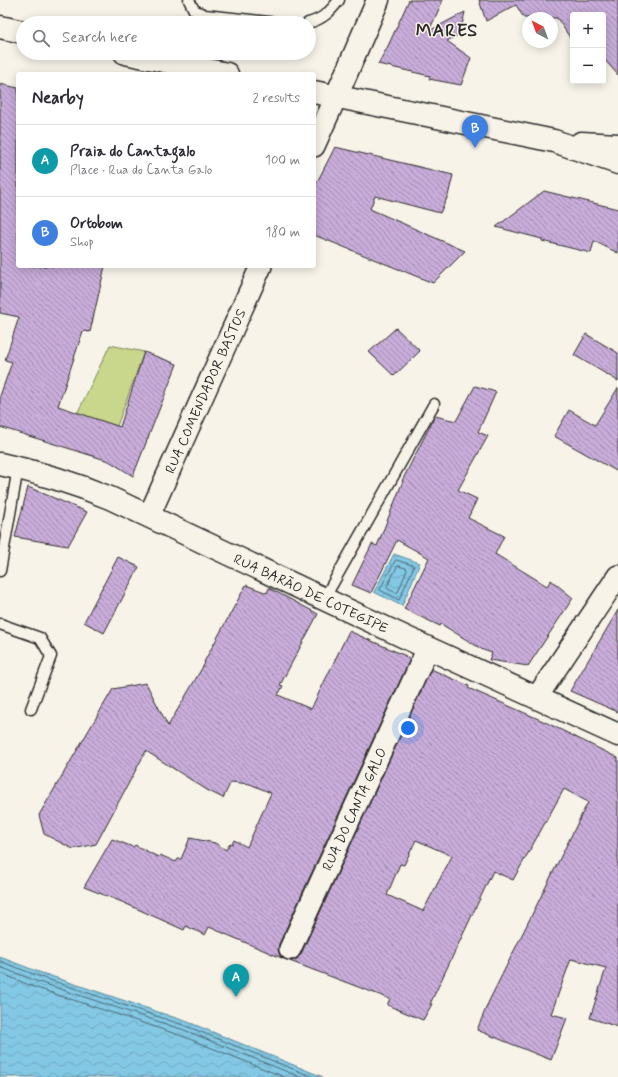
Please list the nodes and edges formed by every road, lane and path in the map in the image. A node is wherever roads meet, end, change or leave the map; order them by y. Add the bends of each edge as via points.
1 (190, 0) edge
2 (339, 0) edge
3 (378, 0) edge
4 (213, 16) edge
5 (316, 21) edge
6 (0, 27) edge
7 (16, 30) edge
8 (158, 60) edge
9 (217, 72) edge
10 (316, 92) edge
11 (336, 97) junction
12 (554, 141) junction
13 (316, 142) edge
14 (618, 145) edge
15 (618, 164) edge
16 (260, 268) edge
17 (434, 404) dead end
18 (9, 466) edge
19 (149, 516) junction
20 (0, 571) edge
21 (618, 576) edge
22 (324, 599) junction
23 (0, 624) edge
24 (428, 648) junction
25 (537, 697) junction
26 (31, 709) dead end
27 (618, 735) edge
28 (290, 949) dead end

1 - 4 lane via 194,10
2 - 5 lane via 331,11
3 - 11 street
6 - 7 street
8 - 9 street
10 - 11 street
11 - 12 street
11 - 13 street
12 - 14 street
12 - 15 street
16 - 19 street, RUA COMENDADOR BASTOS
17 - 22 lane
18 - 19 street, RUA BARÃO DE COTEGIPE via 74,483
18 - 20 lane
19 - 22 street, RUA BARÃO DE COTEGIPE
21 - 25 street
22 - 24 street, RUA BARÃO DE COTEGIPE
23 - 26 lane via 40,638 51,656
24 - 25 street, RUA BARÃO DE COTEGIPE
24 - 28 street, RUA DO CANTA GALO
25 - 27 street, RUA BARÃO DE COTEGIPE

